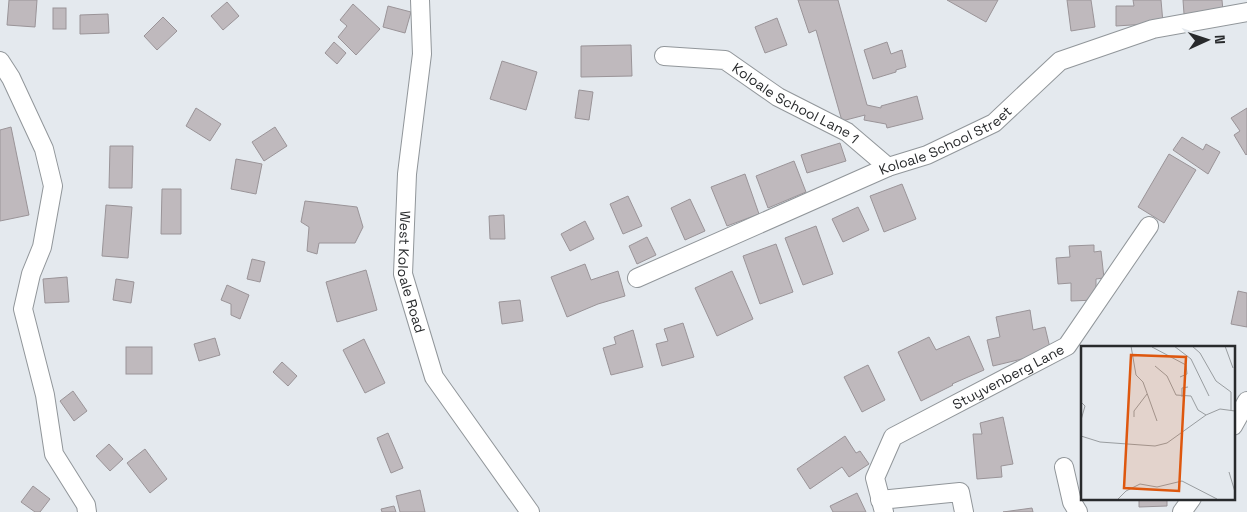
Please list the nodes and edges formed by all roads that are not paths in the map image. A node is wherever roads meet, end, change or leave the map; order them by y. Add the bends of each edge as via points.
1 (420, 0) edge
2 (1247, 12) edge
3 (664, 56) dead end
4 (0, 61) edge
5 (888, 167) junction
6 (1148, 226) dead end
7 (637, 278) dead end
8 (1247, 401) edge
9 (1234, 424) edge
10 (1064, 467) dead end
11 (1191, 500) edge
12 (882, 506) edge
13 (87, 512) edge
14 (530, 512) edge
15 (964, 512) edge
16 (1078, 512) edge
17 (1182, 512) edge

1 - 14 street, West Koloale Road via 422,54 407,174 403,274 434,377
2 - 5 street, Koloale School Street via 1153,29 1060,61 994,123 928,155
3 - 5 street, Koloale School Lane 1 via 725,60 778,97 847,132
4 - 13 street via 44,149 53,186 42,247 31,274 23,309 45,395 54,454 86,505
5 - 7 street, Koloale School Street
6 - 12 street, Stuyvenberg Lane via 1067,346 893,437 875,478
8 - 9 street
10 - 16 street via 1072,502
11 - 17 street
12 - 15 street via 960,492

